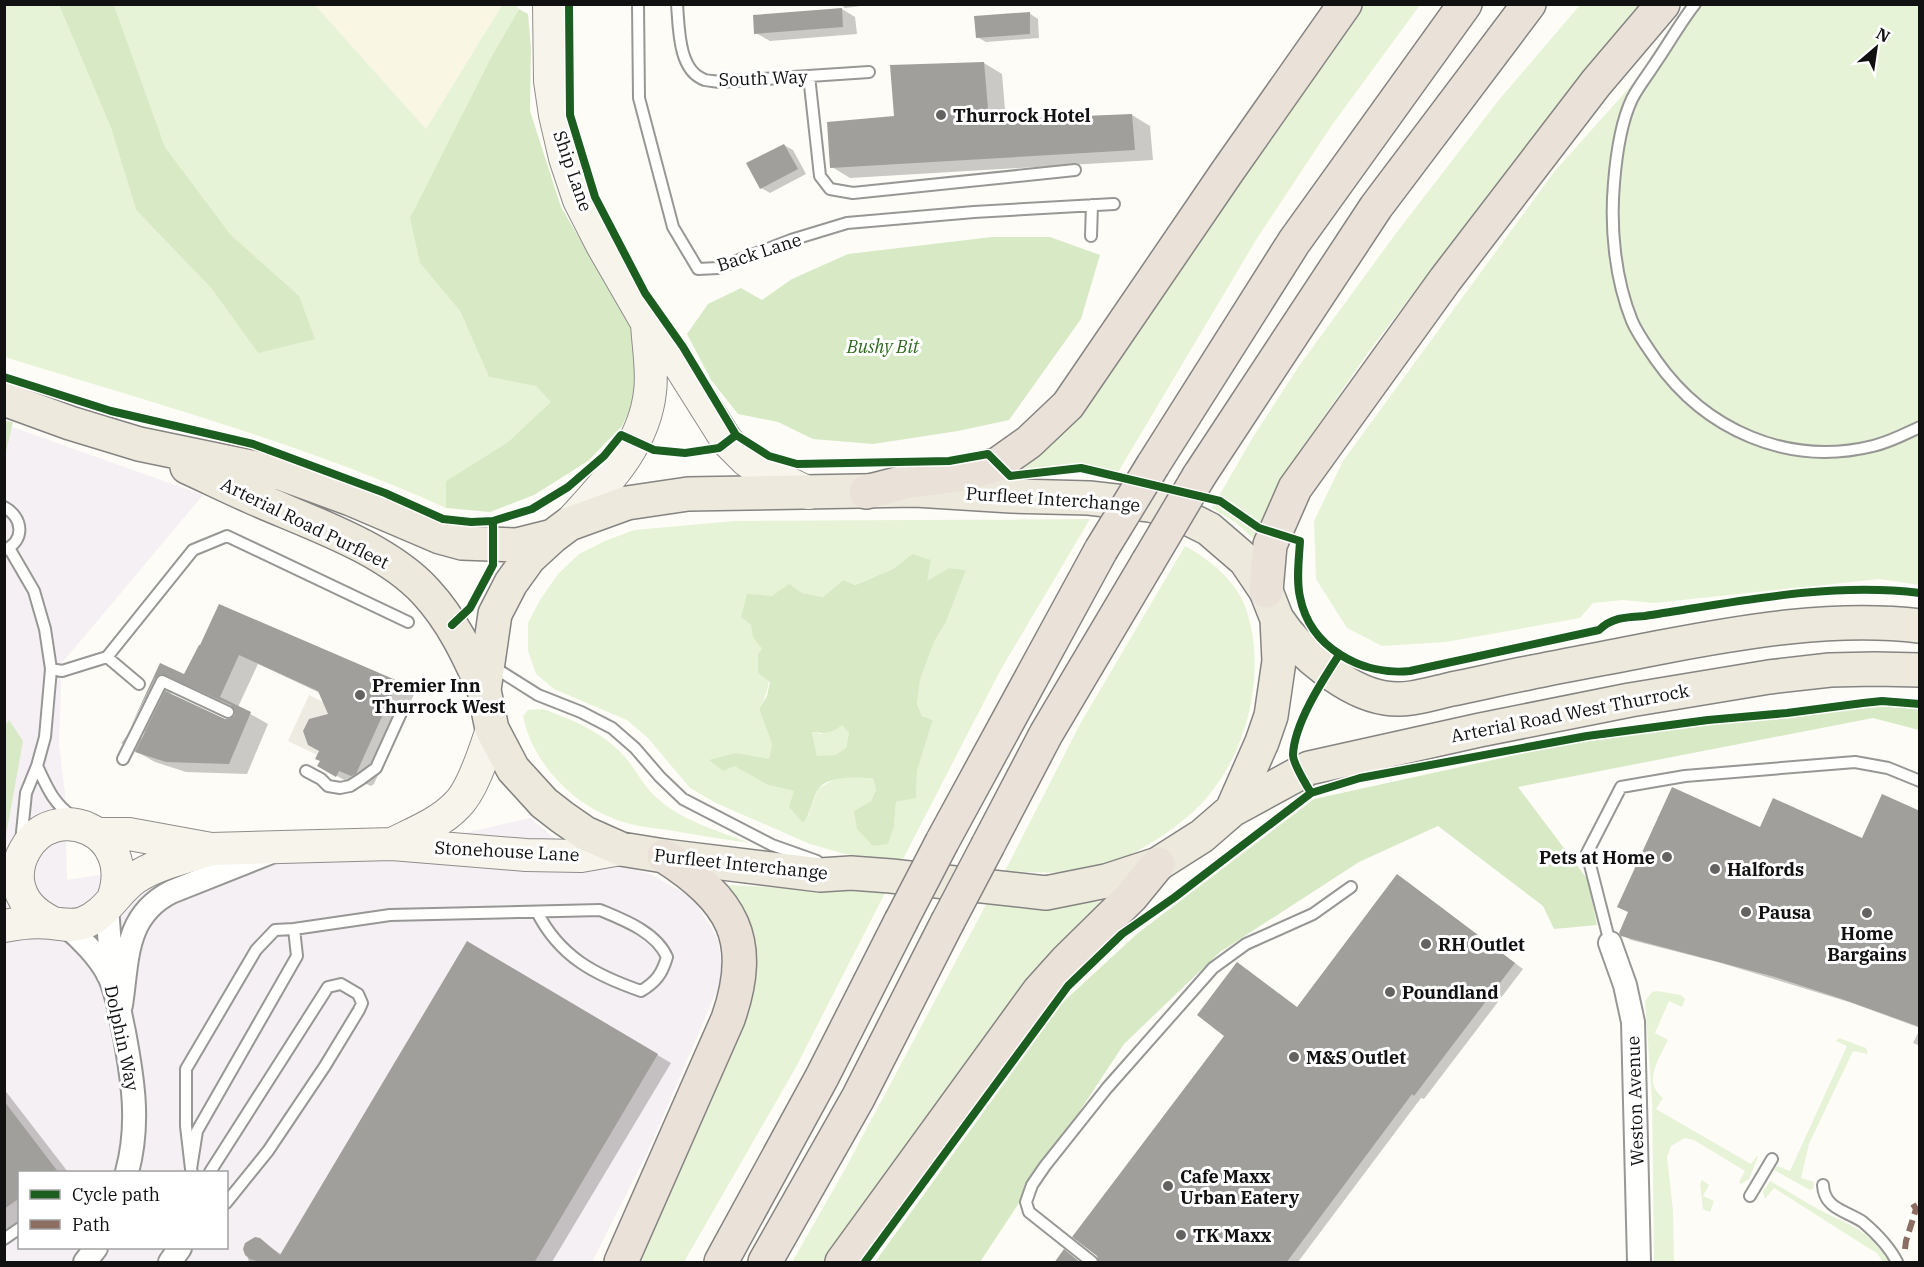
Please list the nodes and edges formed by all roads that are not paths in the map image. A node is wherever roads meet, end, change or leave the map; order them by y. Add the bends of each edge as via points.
1 (549, 4) edge
2 (638, 4) edge
3 (677, 4) edge
4 (1345, 4) edge
5 (1529, 4) edge
6 (1663, 4) edge
7 (1695, 4) edge
8 (1464, 6) edge
9 (869, 72) dead end
10 (809, 76) junction
11 (1075, 170) dead end
12 (1114, 204) dead end
13 (1092, 206) junction
14 (1091, 236) dead end
15 (647, 323) junction
16 (4, 399) edge
17 (1920, 427) edge
18 (139, 444) junction
19 (867, 492) junction
20 (809, 493) junction
21 (4, 507) edge
22 (561, 530) junction
23 (7, 549) edge
24 (1271, 605) junction
25 (408, 622) dead end
26 (1920, 626) edge
27 (107, 657) junction
28 (51, 669) junction
29 (1915, 671) edge
30 (485, 676) junction
31 (139, 684) dead end
32 (228, 712) dead end
33 (401, 713) dead end
34 (492, 729) junction
35 (123, 759) dead end
36 (37, 766) junction
37 (306, 771) dead end
38 (1920, 781) edge
39 (1232, 810) junction
40 (93, 831) junction
41 (392, 844) junction
42 (282, 848) junction
43 (211, 849) junction
44 (621, 849) junction
45 (663, 856) junction
46 (1158, 864) junction
47 (851, 873) junction
48 (14, 874) edge
49 (1351, 887) dead end
50 (110, 903) junction
51 (537, 912) junction
52 (58, 924) junction
53 (4, 926) edge
54 (294, 929) junction
55 (1610, 943) joint
56 (108, 975) junction
57 (120, 1012) junction
58 (1772, 1159) dead end
59 (128, 1171) edge
60 (192, 1171) edge
61 (211, 1171) edge
62 (1822, 1185) dead end
63 (1750, 1196) dead end
64 (228, 1201) edge
65 (18, 1229) edge
66 (4, 1239) edge
67 (95, 1249) edge
68 (179, 1249) edge
69 (85, 1263) edge
70 (170, 1263) edge
71 (621, 1263) edge
72 (721, 1263) edge
73 (765, 1263) edge
74 (842, 1263) edge
75 (1092, 1263) edge
76 (1639, 1263) edge
77 (1897, 1263) edge

1 - 15 street, Ship Lane via 550,81 565,158 584,209
2 - 13 lane, Back Lane via 639,98 673,227 698,268 718,268 847,223
3 - 10 lane, South Way via 685,57 692,72 704,80
4 - 19 highway via 1068,405 1029,442 998,464
5 - 73 highway, bridge via 1376,207 1199,476 1047,734 858,1098
6 - 24 highway via 1596,82 1445,279 1294,488 1270,545
7 - 17 lane via 1632,99 1616,163 1612,210 1618,274 1632,322 1670,380 1696,406 1765,443 1797,450 1844,451 1874,446
8 - 72 highway, bridge via 1294,242 1101,550
9 - 10 lane, South Way
10 - 11 lane via 820,176 830,189 854,193
12 - 13 lane, Back Lane
13 - 14 lane
15 - 20 street, Ship Lane via 664,341 732,447 759,469
15 - 22 street, Ship Lane via 650,392 639,434 616,472
16 - 18 main road, Arterial Road Purfleet
18 - 22 main road, Arterial Road Purfleet via 280,473 462,543 517,545
18 - 30 main road, Arterial Road Purfleet via 308,520 397,567 425,591
19 - 20 main road, Purfleet Interchange
19 - 24 main road, Purfleet Interchange via 915,490 1089,498 1150,505 1175,512 1209,530 1245,560
20 - 22 main road, Purfleet Interchange via 660,496 627,503
21 - 23 lane via 19,524 18,538
22 - 30 main road, Purfleet Interchange via 529,558 511,583 495,614
23 - 28 lane via 34,591
24 - 26 main road via 1304,650 1327,673 1384,698 1412,698 1750,632 1846,623
24 - 39 main road, Purfleet Interchange via 1279,661 1270,716
25 - 27 lane via 227,536 193,550
27 - 28 lane via 63,671
27 - 31 lane
28 - 36 lane via 45,737
29 - 39 main road, Arterial Road West Thurrock via 1830,670 1769,677 1470,732 1309,768
30 - 34 main road, Purfleet Interchange
30 - 47 lane via 581,712 612,728 683,799 772,845
32 - 35 lane via 162,681
33 - 37 lane via 376,768 350,786 328,786
34 - 41 street, Stonehouse Lane via 480,766 459,804
34 - 44 main road, Purfleet Interchange via 513,769 544,803 585,833
36 - 40 lane via 60,807
36 - 48 lane via 23,804
38 - 55 lane via 1888,768 1855,762 1685,776 1621,787 1587,853
39 - 46 main road, Purfleet Interchange via 1202,836
40 - 43 street, Stonehouse Lane
40 - 48 street, Stonehouse Lane via 62,824 48,828 27,845
40 - 50 street via 116,856 118,885
41 - 42 street, Stonehouse Lane
41 - 44 street, Stonehouse Lane via 526,855 581,856
42 - 43 street, Stonehouse Lane
42 - 57 street via 160,897 146,910 127,957
43 - 50 street, Stonehouse Lane via 152,868 134,879
44 - 45 main road, Purfleet Interchange
45 - 47 main road, Purfleet Interchange via 820,875
45 - 71 highway via 696,879 723,906 738,942 740,979 728,1019
46 - 47 main road, Purfleet Interchange via 1106,881 1046,893
46 - 74 highway via 1040,991
48 - 52 street via 27,904 37,915
49 - 75 lane via 1313,914 1246,944 1213,968 1107,1088 1045,1166 1026,1202 1029,1212
50 - 52 street, Stonehouse Lane via 89,921
50 - 56 street, Dolphin Way
51 - 51 lane via 600,910 621,919 662,945 667,957 663,971 656,982 641,991 619,984 579,963 546,929
51 - 54 lane via 390,915
52 - 53 street, Stonehouse Lane
52 - 56 street, Dolphin Way via 87,947
54 - 60 lane via 297,956 197,1131
54 - 60 lane via 275,930 256,951 186,1069 186,1126
55 - 76 street, Weston Avenue via 1633,1022
56 - 57 street, Dolphin Way
57 - 59 street, Dolphin Way via 134,1089
58 - 63 lane
61 - 64 lane via 328,987 341,984 358,994 362,1003 359,1010 325,1066 268,1151
62 - 77 lane via 1834,1208 1872,1230
65 - 66 lane
67 - 69 street
68 - 70 street

